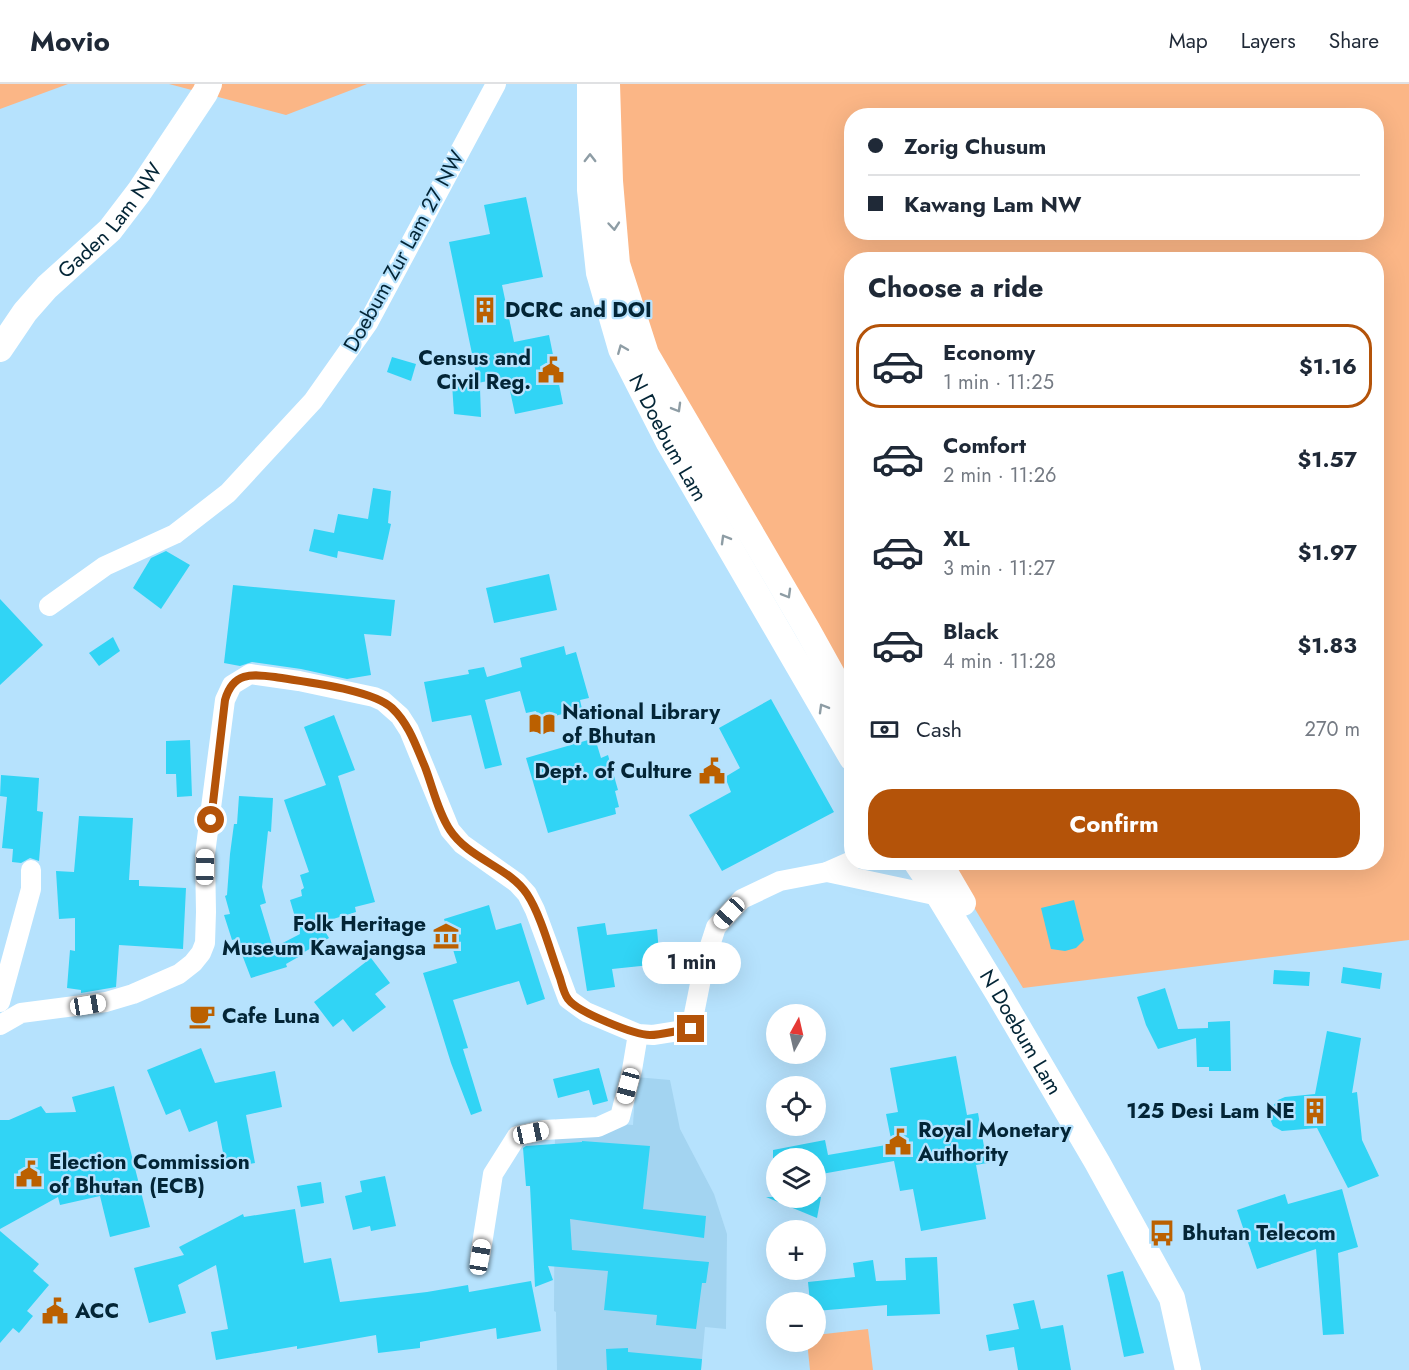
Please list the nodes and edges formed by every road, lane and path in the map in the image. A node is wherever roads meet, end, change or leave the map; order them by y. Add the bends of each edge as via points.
1 (209, 84) edge
2 (496, 84) edge
3 (590, 84) edge
4 (607, 84) edge
5 (0, 349) edge
6 (49, 606) dead end
7 (844, 696) edge
8 (844, 744) edge
9 (844, 865) edge
10 (30, 870) dead end
11 (924, 870) edge
12 (941, 870) edge
13 (827, 872) junction
14 (948, 893) junction
15 (0, 1002) edge
16 (0, 1025) edge
17 (639, 1034) junction
18 (480, 1257) dead end
19 (1188, 1370) edge
20 (1204, 1370) edge

1 - 5 main road, Gaden Lam NW via 110,231 47,287
2 - 6 street, Doebum Zur Lam 27 NW via 368,323 313,401 228,493 175,534 105,566
8 -> 3 main road, N Doebum Lam via 669,443 621,349 599,273 590,190
4 -> 7 main road, N Doebum Lam via 617,264 646,354
9 - 13 street
10 - 15 street via 31,889
11 - 14 main road, N Doebum Lam
12 - 14 main road, N Doebum Lam
13 - 14 street
13 - 17 street via 780,881 742,899 716,927 691,1029
14 - 19 main road, N Doebum Lam via 1172,1298
14 - 20 main road, N Doebum Lam via 1184,1287
16 - 17 street via 21,1013 106,1002 134,994 179,974 201,953 205,943 205,854 225,700 232,685 250,674 374,697 391,707 409,730 450,830 526,894 568,999 586,1012
17 - 18 street via 620,1117 598,1127 517,1136 493,1174

